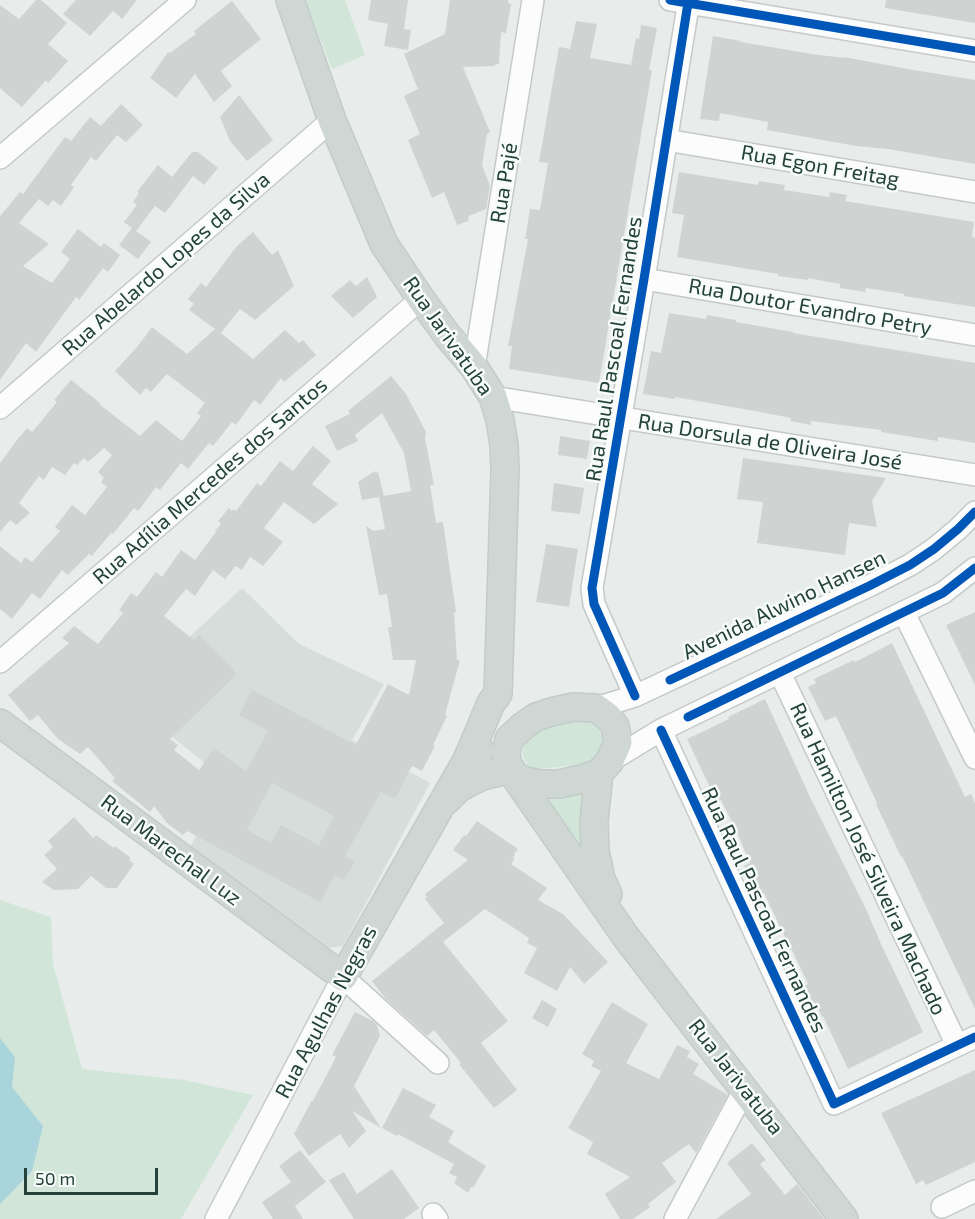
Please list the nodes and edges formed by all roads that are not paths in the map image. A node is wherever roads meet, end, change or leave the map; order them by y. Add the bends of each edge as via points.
1 (185, 0) edge
2 (290, 0) edge
3 (534, 0) edge
4 (682, 1) edge
5 (975, 51) edge
6 (332, 120) junction
7 (666, 140) junction
8 (0, 158) edge
9 (975, 192) edge
10 (644, 279) junction
11 (421, 300) junction
12 (975, 335) edge
13 (474, 367) junction
14 (493, 397) junction
15 (0, 408) edge
16 (621, 418) junction
17 (975, 475) edge
18 (975, 512) edge
19 (975, 568) edge
20 (975, 578) edge
21 (943, 593) junction
22 (904, 613) junction
23 (0, 662) edge
24 (780, 673) junction
25 (635, 696) junction
26 (493, 703) junction
27 (596, 708) junction
28 (529, 722) junction
29 (0, 723) edge
30 (661, 730) junction
31 (507, 758) junction
32 (975, 758) edge
33 (467, 760) junction
34 (605, 767) junction
35 (440, 807) junction
36 (626, 937) junction
37 (343, 977) junction
38 (966, 1041) edge
39 (438, 1063) dead end
40 (745, 1089) junction
41 (975, 1191) edge
42 (942, 1207) dead end
43 (216, 1219) edge
44 (675, 1219) edge
45 (844, 1219) edge

1 - 8 street
2 - 6 main road, Rua Jarivatuba
3 - 13 street, Rua Pajé
4 - 5 street
4 - 7 street, Rua Raul Pascoal Fernandes
6 - 11 main road, Rua Jarivatuba via 384,244
6 - 15 street, Rua Abelardo Lopes da Silva
7 - 9 street, Rua Egon Freitag
7 - 10 street, Rua Raul Pascoal Fernandes
10 - 12 street, Rua Doutor Evandro Petry
10 - 16 street, Rua Raul Pascoal Fernandes
11 - 13 main road, Rua Jarivatuba
11 - 23 street, Rua Adília Mercedes dos Santos
13 - 14 main road, Rua Jarivatuba
14 - 16 street, Rua Dorsula de Oliveira José
14 - 26 main road, Rua Jarivatuba via 500,420 505,470
16 - 17 street, Rua Dorsula de Oliveira José
16 - 25 street, Rua Raul Pascoal Fernandes via 592,588 597,612
18 - 25 street, Avenida Alwino Hansen via 910,565
19 - 21 street
20 - 21 street
21 - 22 street
22 - 24 street
22 - 32 street
24 - 30 street
24 - 38 street, Rua Hamilton José Silveira Machado
25 - 27 street, Avenida Alwino Hansen
26 - 28 main road via 517,701
26 - 31 main road, Rua Jarivatuba
26 - 33 main road, Rua Agulhas Negras
27 - 28 main road via 573,707
27 - 34 main road via 615,726 618,742
28 - 31 main road, Rua Agulhas Negras
29 - 37 main road, Rua Marechal Luz
30 - 34 street
30 - 38 street, Rua Raul Pascoal Fernandes via 834,1104
31 - 33 main road, Rua Agulhas Negras
31 - 34 main road via 523,780 539,784 582,779
31 - 35 main road, Rua Agulhas Negras via 459,788
31 - 36 main road, Rua Jarivatuba
33 - 35 main road, Rua Agulhas Negras
34 - 36 main road, Rua Jarivatuba via 594,821 595,851 601,879
35 - 37 main road, Rua Agulhas Negras
36 - 40 main road, Rua Jarivatuba
37 - 39 street
37 - 43 street, Rua Agulhas Negras
40 - 44 street
40 - 45 main road, Rua Jarivatuba
41 - 42 street

